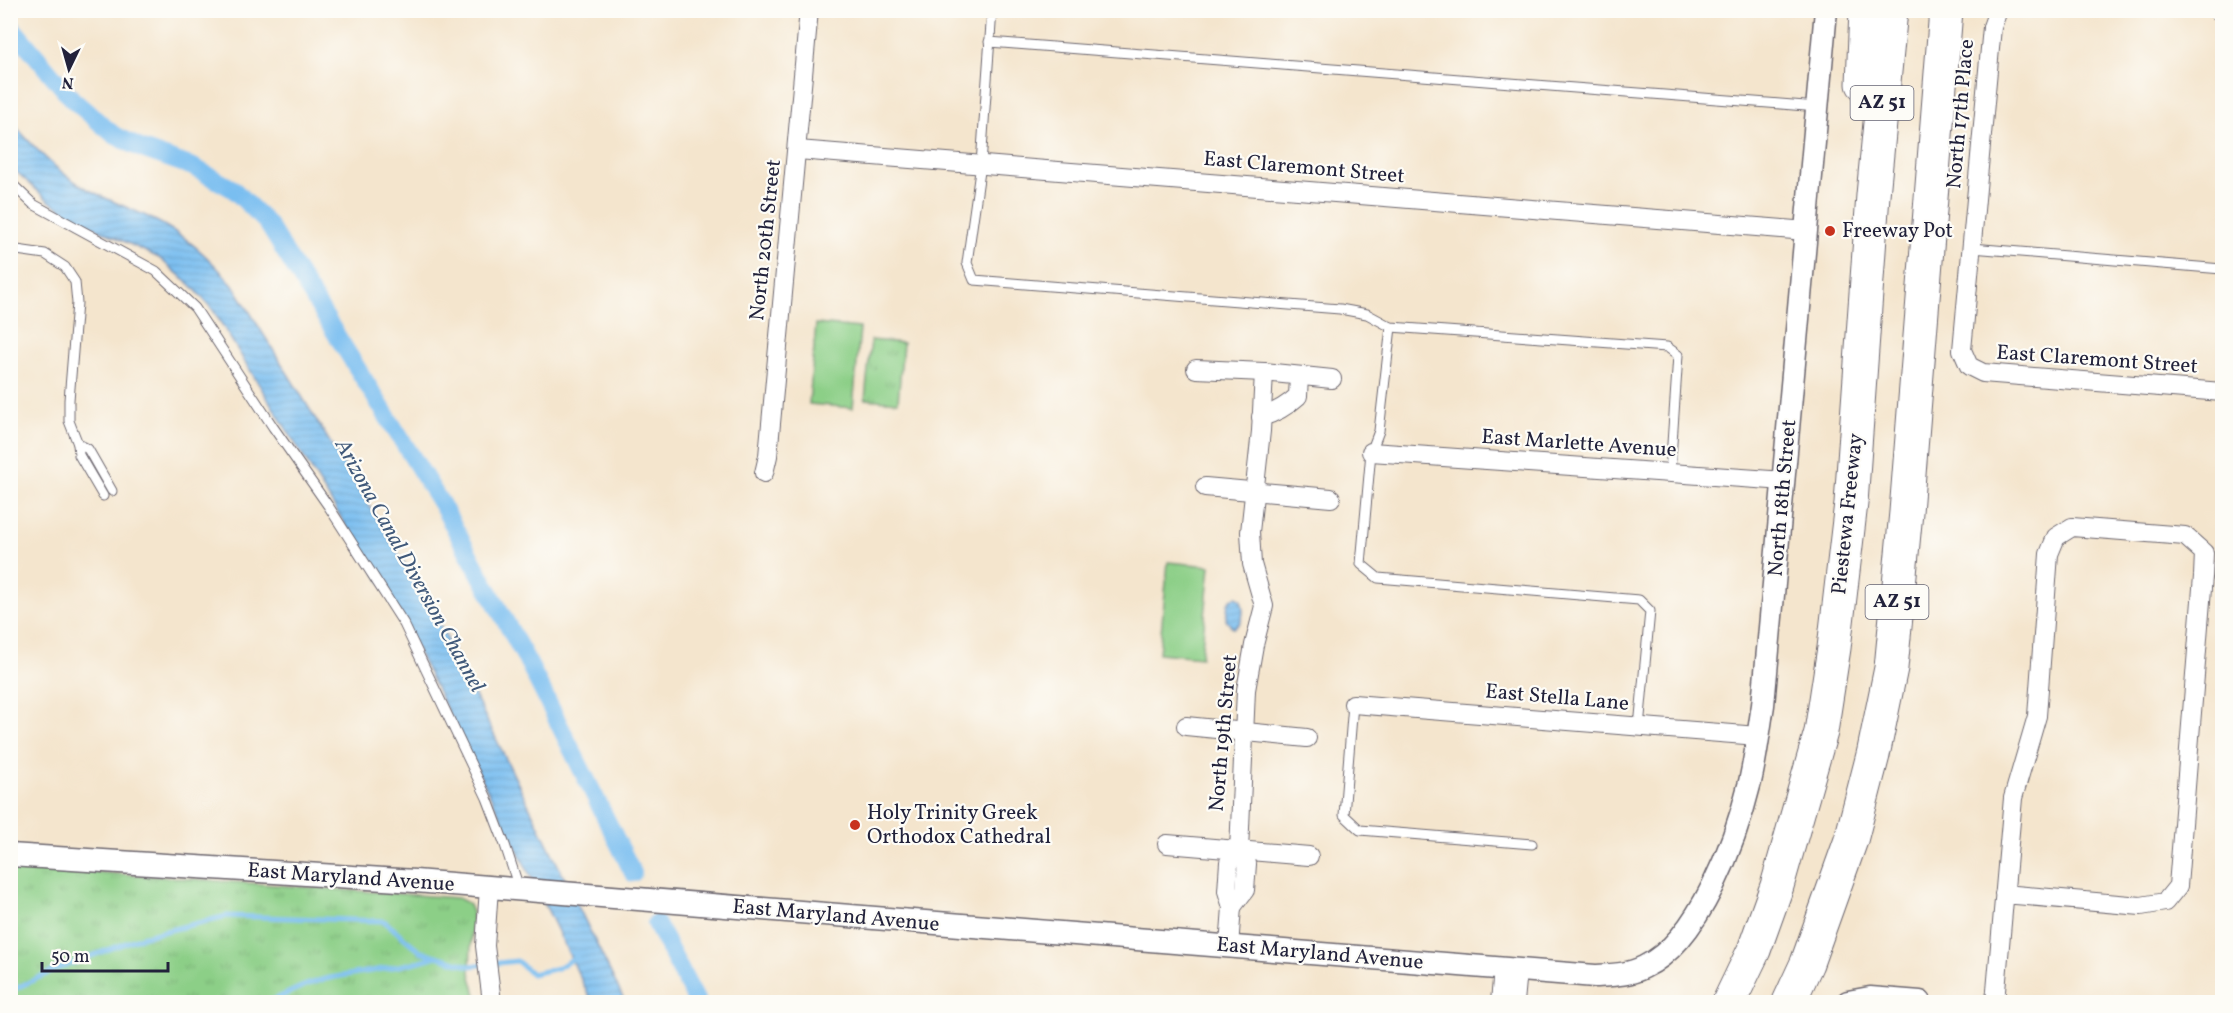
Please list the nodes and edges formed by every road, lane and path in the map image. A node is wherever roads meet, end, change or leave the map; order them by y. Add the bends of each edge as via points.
1 (809, 10) edge
2 (992, 10) edge
3 (1826, 10) edge
4 (1866, 10) edge
5 (1891, 10) edge
6 (1946, 10) edge
7 (1966, 10) edge
8 (1998, 10) edge
9 (2217, 10) edge
10 (2223, 11) edge
11 (989, 42) junction
12 (1818, 106) junction
13 (798, 150) junction
14 (981, 165) junction
15 (10, 182) edge
16 (1931, 187) junction
17 (1873, 195) junction
18 (1807, 231) junction
19 (1971, 248) junction
20 (10, 249) edge
21 (2223, 269) edge
22 (1391, 327) junction
23 (1969, 366) joint
24 (1196, 369) dead end
25 (1264, 372) junction
26 (1299, 376) junction
27 (1332, 379) dead end
28 (2223, 392) edge
29 (1261, 417) junction
30 (1371, 452) junction
31 (765, 473) dead end
32 (1670, 473) junction
33 (1785, 481) junction
34 (1205, 487) dead end
35 (1254, 491) junction
36 (108, 493) dead end
37 (1331, 498) dead end
38 (1353, 704) joint
39 (1186, 726) dead end
40 (1639, 727) junction
41 (1244, 733) junction
42 (1758, 736) junction
43 (1307, 738) dead end
44 (1532, 843) dead end
45 (1167, 844) dead end
46 (1239, 851) junction
47 (10, 855) edge
48 (1309, 856) dead end
49 (489, 888) junction
50 (528, 891) junction
51 (2004, 894) junction
52 (1229, 947) junction
53 (1658, 959) joint
54 (1510, 970) junction
55 (492, 1002) edge
56 (1500, 1002) edge
57 (1515, 1002) edge
58 (1729, 1002) edge
59 (1789, 1002) edge
60 (1848, 1002) edge
61 (1920, 1002) edge
62 (1995, 1002) edge

1 - 13 street, North 20th Street
2 - 11 lane
3 - 12 street, North 18th Street
4 - 17 highway via 1862,108
5 - 17 highway, Piestewa Freeway / AZ 51
6 - 16 highway, AZ 51
7 - 16 highway via 1950,108
8 - 19 street, North 17th Place via 1992,27
9 - 10 street
11 - 12 lane
11 - 14 lane
12 - 18 street, North 18th Street
13 - 14 street, East Claremont Street
13 - 31 street, North 20th Street
14 - 18 street, East Claremont Street
14 - 22 lane via 967,263 974,280 1340,309 1367,314
15 - 50 lane via 33,204 156,271 200,315 404,624
16 - 59 highway, AZ 51 via 1891,668 1851,840
17 - 58 highway, Piestewa Freeway / AZ 51 via 1851,503 1821,732 1777,886 1754,950
18 - 33 street, North 18th Street
19 - 21 lane
19 - 23 street, North 17th Place via 1962,350
20 - 36 lane via 45,254 65,267 75,282 69,421 79,454
22 - 30 lane via 1379,431
22 - 32 lane via 1667,347 1678,355
23 - 28 street, East Claremont Street via 1983,373
24 - 25 street
25 - 26 street
25 - 29 street, North 19th Street
26 - 27 street
26 - 29 street via 1298,396 1286,407
29 - 35 street, North 19th Street
30 - 32 street, East Marlette Avenue
30 - 40 lane via 1361,564 1378,578 1639,600 1650,611
32 - 33 street, East Marlette Avenue
33 - 42 street, North 18th Street
34 - 35 street
35 - 37 street
35 - 41 street, North 19th Street via 1252,564 1264,606 1248,678
38 - 40 street, East Stella Lane
38 - 44 lane via 1344,815 1360,830
39 - 41 street
40 - 42 street, East Stella Lane
41 - 43 street
41 - 46 street, North 19th Street
42 - 53 street, North 18th Street via 1734,834 1707,896 1681,939
45 - 46 street
46 - 48 street
46 - 52 street, North 19th Street via 1229,862
47 - 49 street, East Maryland Avenue
49 - 50 street, East Maryland Avenue
49 - 55 street via 485,946
50 - 52 street, East Maryland Avenue
51 - 51 street via 2013,798 2037,716 2049,554 2056,537 2072,527 2185,537 2204,553 2178,886 2165,902 2141,906
51 - 62 street
52 - 54 street, East Maryland Avenue
53 - 54 street, East Maryland Avenue via 1628,973 1612,975
54 - 56 street
54 - 57 street
60 - 61 street via 1870,998

